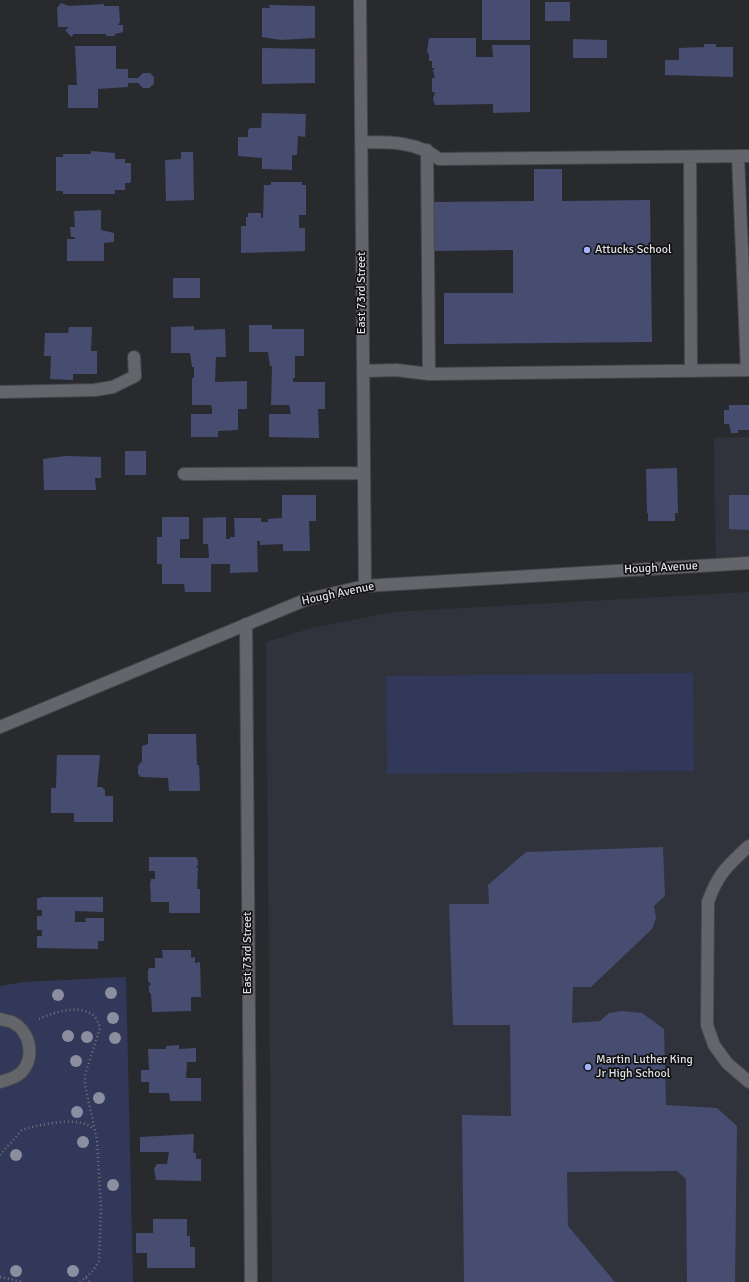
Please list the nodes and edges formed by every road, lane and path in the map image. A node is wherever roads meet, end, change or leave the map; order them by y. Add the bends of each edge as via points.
1 (360, 0) edge
2 (361, 142) junction
3 (427, 150) junction
4 (690, 156) junction
5 (744, 156) edge
6 (134, 357) dead end
7 (748, 370) edge
8 (363, 371) junction
9 (691, 371) junction
10 (429, 374) junction
11 (0, 392) edge
12 (364, 473) junction
13 (184, 474) dead end
14 (749, 563) edge
15 (365, 586) junction
16 (246, 624) junction
17 (0, 727) edge
18 (749, 846) edge
19 (0, 1019) edge
20 (39, 1019) dead end
21 (0, 1082) edge
22 (749, 1082) edge
23 (95, 1132) junction
24 (0, 1155) edge
25 (0, 1277) edge
26 (86, 1278) junction
27 (23, 1282) edge
28 (80, 1282) edge
29 (90, 1282) edge
30 (251, 1282) edge

1 - 2 street, East 73rd Street
2 - 3 street via 394,142
2 - 8 street, East 73rd Street
3 - 4 street via 439,159
3 - 10 street
4 - 5 street
4 - 9 street
5 - 7 street
6 - 11 street via 135,376 113,387 95,390
7 - 9 street
8 - 10 street via 396,370
8 - 12 street, East 73rd Street
9 - 10 street
12 - 13 street
12 - 15 street, East 73rd Street
14 - 15 street, Hough Avenue
15 - 16 street, Hough Avenue via 305,600
16 - 17 street, Hough Avenue
16 - 30 street, East 73rd Street
18 - 22 street via 725,868 714,885 708,902 707,1026 714,1045 727,1063
19 - 21 street via 21,1028 30,1047 26,1066 19,1075
20 - 23 path via 64,1010 78,1009 99,1021 100,1028 84,1085
23 - 24 path via 90,1126 77,1122 28,1128 22,1130
23 - 26 path via 99,1151 102,1208 100,1254 93,1271
25 - 27 path
26 - 28 path
26 - 29 path

